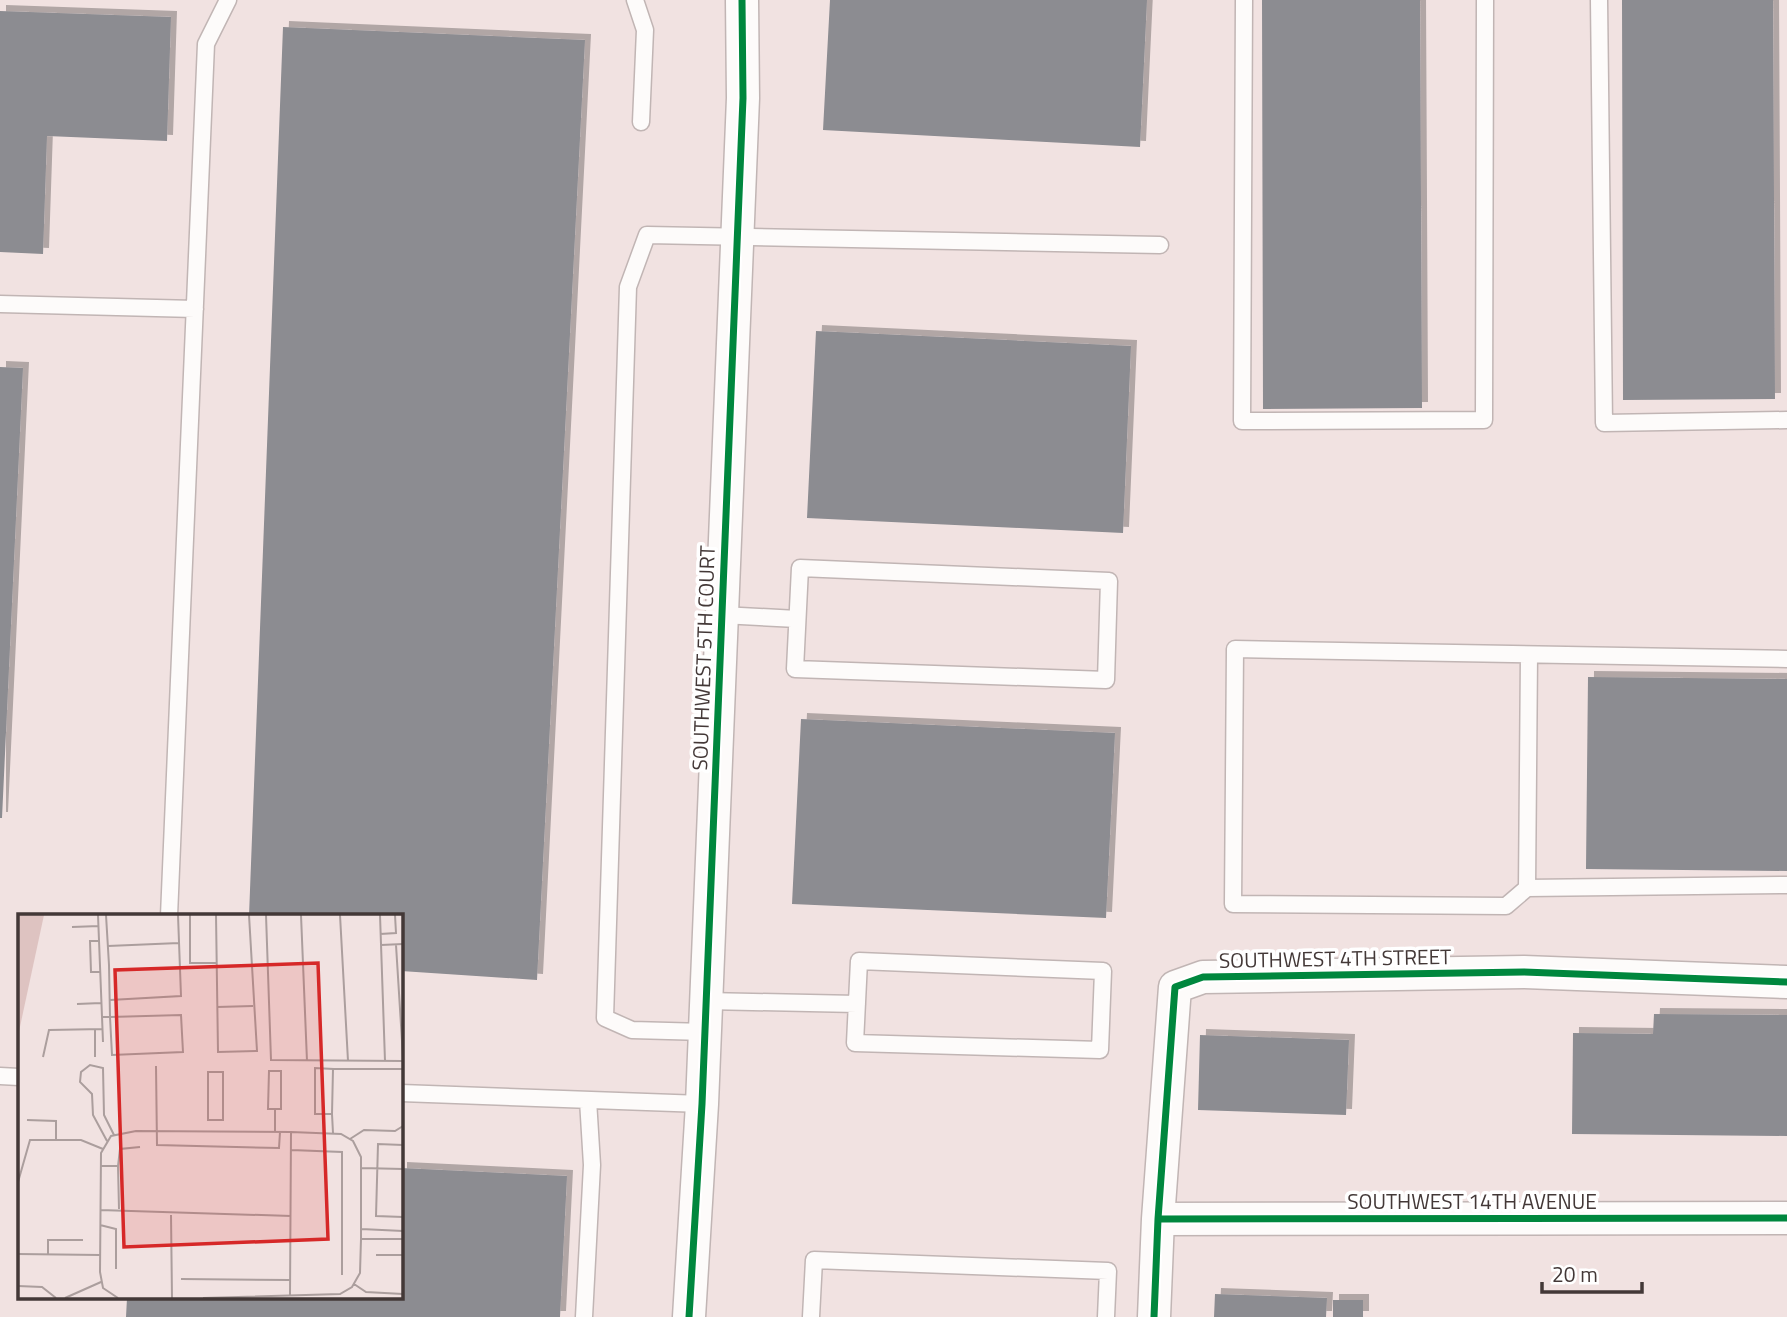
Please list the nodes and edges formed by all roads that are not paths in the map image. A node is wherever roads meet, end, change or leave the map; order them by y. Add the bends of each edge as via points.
1 (228, 0) edge
2 (635, 0) edge
3 (742, 0) edge
4 (1244, 0) edge
5 (1485, 0) edge
6 (1599, 0) edge
7 (641, 122) dead end
8 (737, 235) junction
9 (1160, 245) dead end
10 (0, 304) edge
11 (195, 309) junction
12 (1787, 420) edge
13 (722, 615) junction
14 (797, 620) junction
15 (1529, 655) junction
16 (1787, 659) edge
17 (1787, 885) edge
18 (1527, 888) junction
19 (169, 914) edge
20 (1787, 982) edge
21 (857, 1004) junction
22 (705, 1017) junction
23 (0, 1076) edge
24 (18, 1077) edge
25 (402, 1093) edge
26 (589, 1100) junction
27 (702, 1104) junction
28 (1787, 1218) edge
29 (1158, 1219) junction
30 (584, 1317) edge
31 (689, 1317) edge
32 (811, 1317) edge
33 (1106, 1317) edge
34 (1154, 1317) edge

1 - 11 lane via 206,44
2 - 7 lane via 645,30
3 - 8 street, SOUTHWEST 5TH COURT
4 - 5 lane via 1241,421 1484,420
6 - 12 lane via 1604,423
8 - 9 lane
8 - 13 street, SOUTHWEST 5TH COURT
8 - 22 lane via 647,235 628,287 605,1018 632,1030
10 - 11 lane
11 - 19 lane
13 - 14 lane
13 - 22 street, SOUTHWEST 5TH COURT
14 - 14 lane via 795,669 1105,680 1109,581 800,568
15 - 16 lane
15 - 18 lane
15 - 18 lane via 1235,649 1233,904 1506,906
17 - 18 lane
20 - 29 street, SOUTHWEST 4TH STREET via 1524,972 1203,977 1175,987
21 - 21 lane via 859,961 1103,971 1100,1050 855,1043
21 - 22 lane
22 - 27 street, SOUTHWEST 5TH COURT
23 - 24 lane
25 - 26 lane
26 - 27 lane
26 - 30 lane via 592,1166
27 - 31 street, SOUTHWEST 5TH COURT
28 - 29 street, SOUTHWEST 14TH AVENUE
29 - 34 street, SOUTHWEST 4TH STREET
32 - 33 lane via 814,1260 1108,1271

